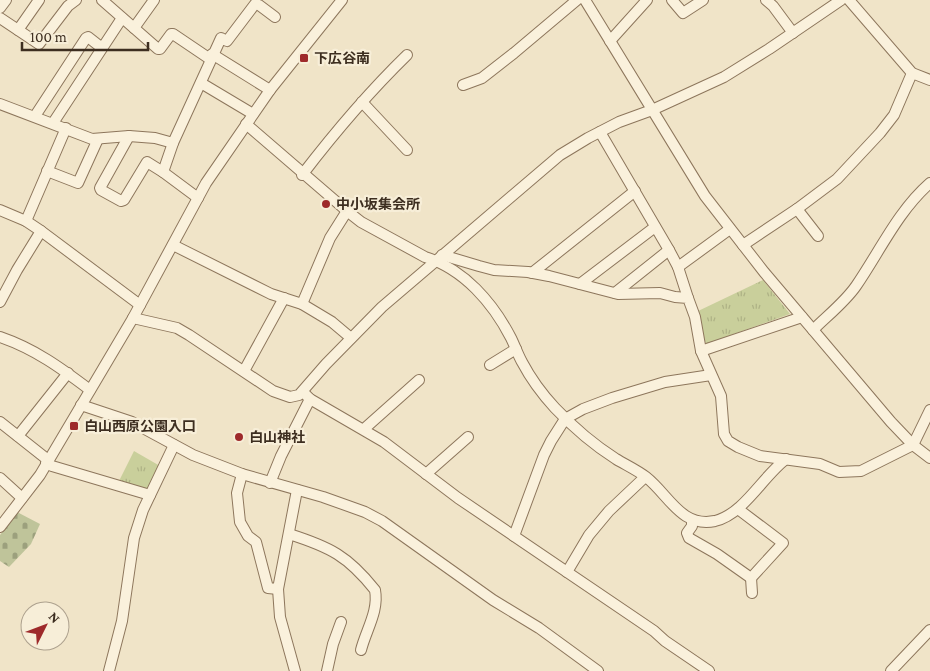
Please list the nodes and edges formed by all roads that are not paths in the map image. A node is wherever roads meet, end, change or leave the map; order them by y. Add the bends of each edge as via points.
1 (6, 0) edge
2 (40, 0) edge
3 (102, 0) edge
4 (154, 0) edge
5 (342, 0) edge
6 (577, 0) edge
7 (585, 0) edge
8 (646, 0) edge
9 (672, 0) edge
10 (702, 0) edge
11 (766, 0) edge
12 (842, 0) edge
13 (849, 0) edge
14 (68, 2) edge
15 (0, 8) edge
16 (0, 18) edge
17 (122, 18) junction
18 (275, 18) dead end
19 (134, 28) junction
20 (18, 30) junction
21 (793, 33) junction
22 (610, 41) junction
23 (102, 48) junction
24 (407, 55) dead end
25 (211, 56) junction
26 (912, 73) junction
27 (930, 80) edge
28 (201, 83) junction
29 (463, 85) dead end
30 (270, 90) junction
31 (362, 102) junction
32 (0, 104) edge
33 (652, 110) junction
34 (252, 114) junction
35 (35, 116) junction
36 (53, 123) junction
37 (246, 124) junction
38 (66, 128) junction
39 (600, 132) junction
40 (129, 136) junction
41 (98, 139) junction
42 (173, 143) junction
43 (407, 150) dead end
44 (47, 172) junction
45 (163, 172) junction
46 (302, 175) junction
47 (930, 183) edge
48 (635, 191) junction
49 (198, 198) junction
50 (797, 209) junction
51 (0, 210) edge
52 (347, 211) junction
53 (26, 221) junction
54 (655, 227) junction
55 (730, 229) junction
56 (41, 231) junction
57 (818, 236) dead end
58 (173, 245) junction
59 (743, 245) junction
60 (669, 250) junction
61 (439, 258) junction
62 (678, 267) junction
63 (532, 273) junction
64 (580, 284) junction
65 (614, 293) junction
66 (284, 298) junction
67 (688, 298) junction
68 (0, 302) edge
69 (302, 304) junction
70 (140, 305) junction
71 (802, 317) junction
72 (133, 318) junction
73 (813, 330) junction
74 (0, 337) edge
75 (351, 338) junction
76 (516, 349) junction
77 (701, 351) junction
78 (490, 365) dead end
79 (244, 371) junction
80 (68, 373) junction
81 (711, 375) junction
82 (419, 380) dead end
83 (90, 390) junction
84 (306, 395) junction
85 (81, 406) junction
86 (930, 410) edge
87 (565, 419) junction
88 (1, 425) edge
89 (364, 429) junction
90 (18, 436) junction
91 (468, 437) dead end
92 (174, 445) junction
93 (913, 445) junction
94 (930, 458) edge
95 (786, 459) junction
96 (47, 462) junction
97 (242, 474) junction
98 (426, 474) junction
99 (645, 476) junction
100 (0, 478) edge
101 (270, 483) junction
102 (297, 490) junction
103 (150, 495) junction
104 (22, 498) junction
105 (738, 509) junction
106 (692, 520) junction
107 (0, 527) edge
108 (289, 534) junction
109 (514, 536) junction
110 (566, 572) junction
111 (751, 578) junction
112 (278, 589) junction
113 (752, 593) dead end
114 (341, 622) dead end
115 (930, 630) edge
116 (361, 650) dead end
117 (108, 671) edge
118 (295, 671) edge
119 (326, 671) edge
120 (598, 671) edge
121 (709, 671) edge
122 (891, 671) edge

1 - 15 street
2 - 20 street
3 - 17 street
4 - 19 street
5 - 30 street
6 - 29 street via 482,78
7 - 22 street
8 - 22 street
9 - 10 street via 683,13
11 - 21 street
12 - 21 street
13 - 26 street
14 - 20 street via 41,44
16 - 20 street
17 - 19 street
17 - 23 street
18 - 25 street via 255,4 227,41 221,38
19 - 25 street via 158,49 173,34
21 - 33 street via 724,77
22 - 33 street
23 - 35 street via 86,38
23 - 36 street
24 - 31 street
25 - 28 street
25 - 30 street
26 - 27 street
26 - 50 street via 894,115 880,133 837,179
28 - 34 street
28 - 42 street
30 - 34 street
31 - 43 street
31 - 46 street
32 - 35 street
33 - 39 street
33 - 55 street via 705,196
34 - 37 street
35 - 36 street
36 - 38 street
37 - 46 street
37 - 49 street
38 - 41 street
38 - 44 street
39 - 48 street
39 - 61 street via 560,156
40 - 41 street
40 - 42 street
40 - 45 street via 101,190 121,201 147,162
41 - 44 street via 78,183
42 - 45 street
44 - 53 street
45 - 49 street
46 - 52 street
47 - 73 street via 890,232 855,288
48 - 54 street
48 - 63 street
49 - 58 street
50 - 57 street
50 - 59 street
51 - 53 street
52 - 61 street via 417,253
52 - 69 street via 330,238
53 - 56 street
54 - 60 street
54 - 64 street
55 - 59 street
55 - 62 street
56 - 68 street
56 - 70 street
58 - 66 street
58 - 70 street
59 - 71 street
60 - 62 street
60 - 65 street
61 - 63 street via 494,270
61 - 75 street
61 - 76 street via 479,291 500,318
62 - 67 street
63 - 64 street
64 - 65 street
65 - 67 street via 660,293
66 - 69 street
66 - 79 street
67 - 77 street
69 - 75 street
70 - 72 street
71 - 73 street
71 - 77 street
72 - 79 street via 177,328
72 - 83 street
73 - 93 street
74 - 80 street via 54,362
75 - 84 street via 316,374
76 - 78 street
76 - 87 street via 536,386
77 - 81 street
79 - 84 street via 282,395
80 - 83 street
80 - 90 street
81 - 87 street via 629,392 593,404
81 - 95 street via 721,396 724,434 728,441 760,456
82 - 89 street
83 - 85 street
84 - 89 street
84 - 101 street
85 - 92 street via 132,422
85 - 96 street
86 - 93 street
87 - 99 street via 590,441
87 - 109 street via 547,448
88 - 90 street
89 - 98 street
90 - 96 street
91 - 98 street
92 - 97 street
92 - 103 street
93 - 94 street
93 - 95 street via 861,471 839,472 820,464
95 - 105 street
96 - 103 street
96 - 104 street
97 - 101 street
97 - 112 street via 237,493 240,522 256,542 268,588
98 - 109 street
99 - 106 street via 677,511
99 - 110 street via 589,534
100 - 104 street
101 - 102 street
102 - 108 street
102 - 120 street via 346,505 382,521
103 - 117 street via 134,538 122,621
104 - 107 street
105 - 106 street via 716,521
105 - 111 street via 782,543
106 - 111 street via 688,538
108 - 112 street
108 - 116 street via 317,543 347,560 375,590 372,619
109 - 110 street
110 - 121 street
111 - 113 street
112 - 118 street via 280,617
114 - 119 street
115 - 122 street

